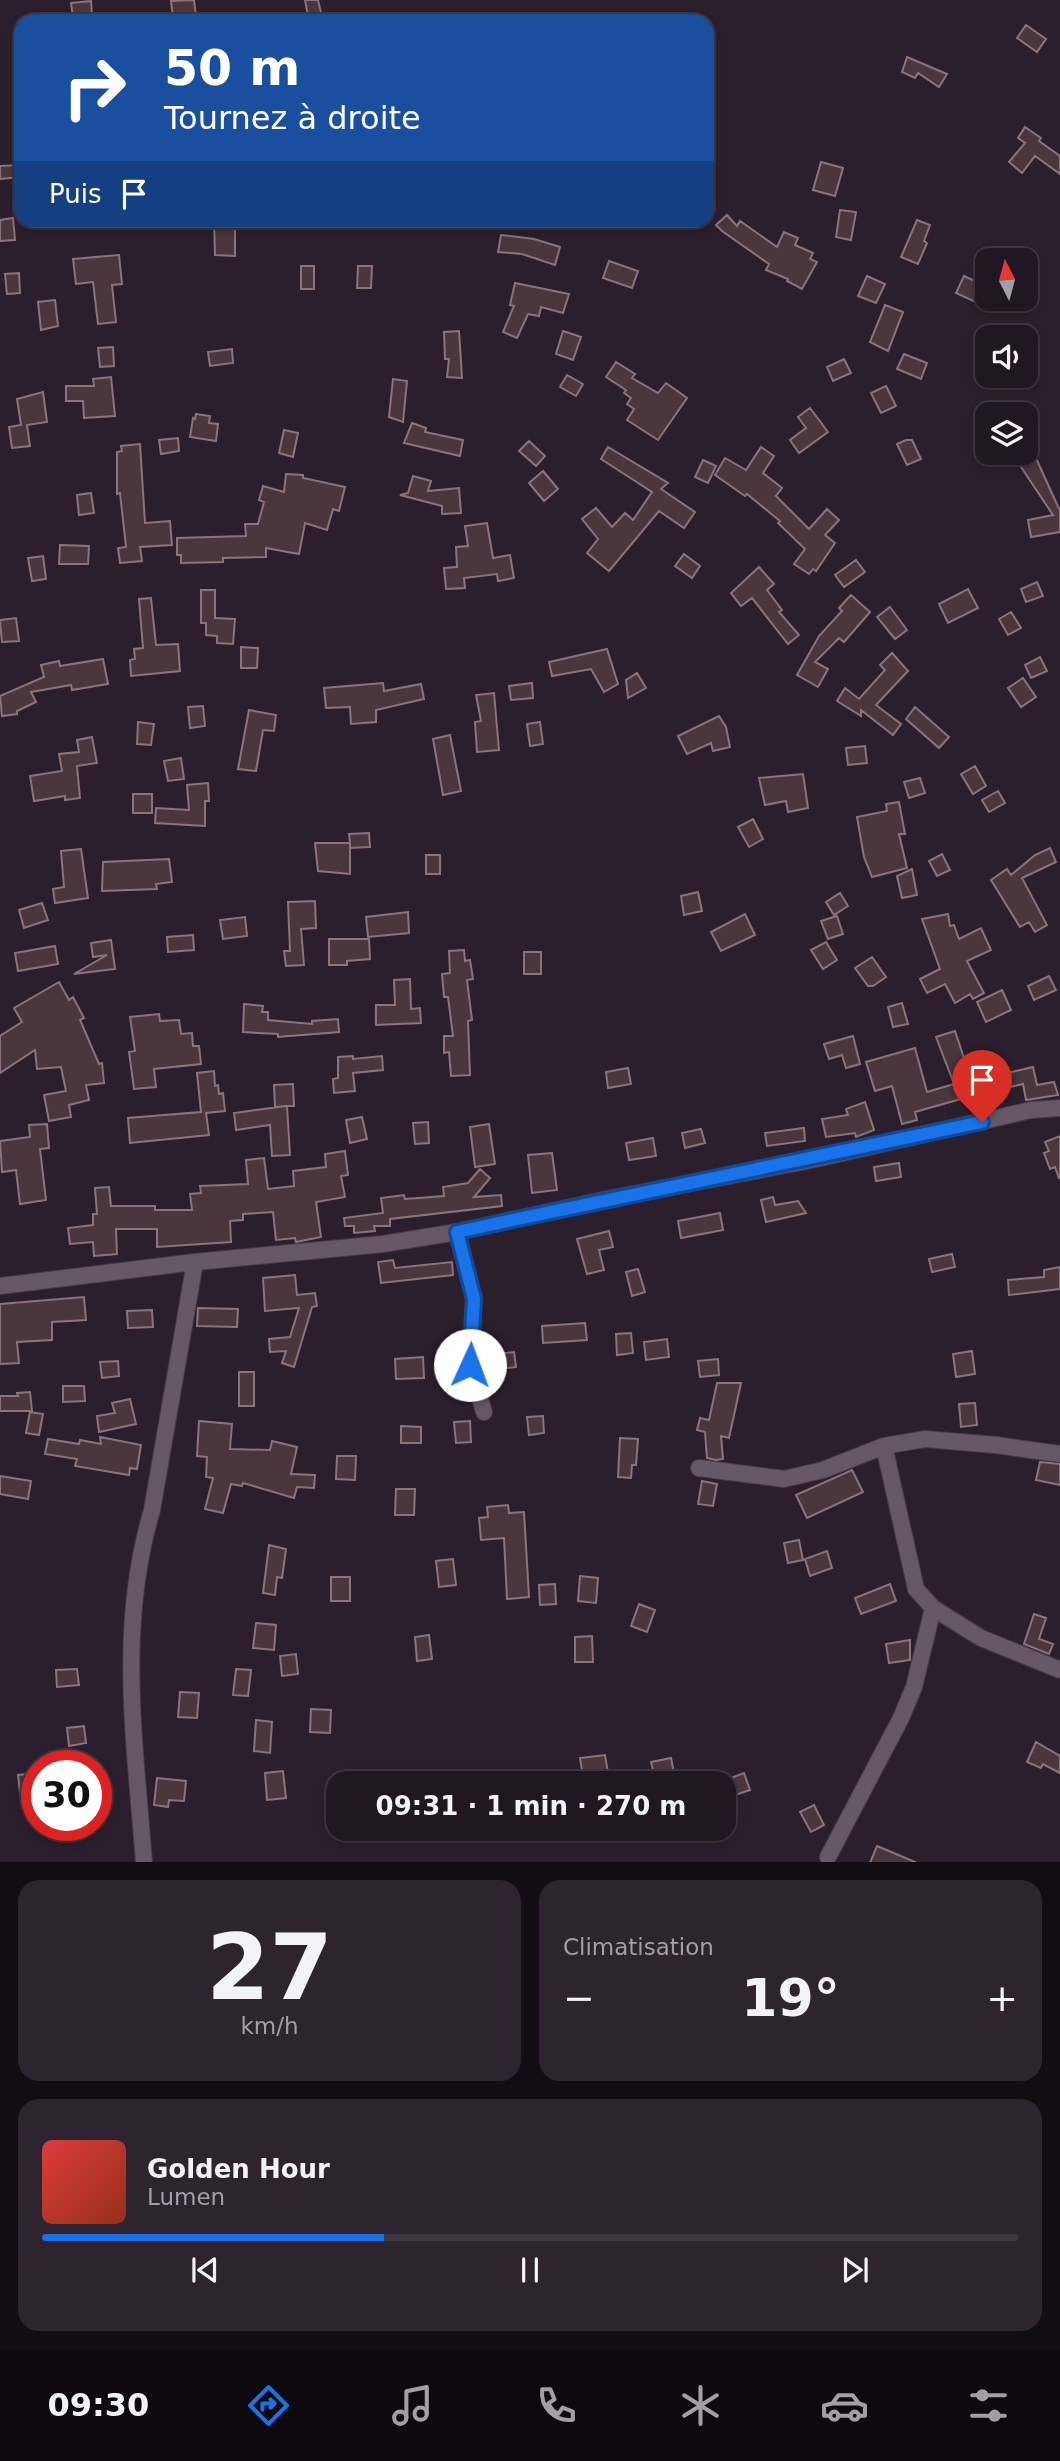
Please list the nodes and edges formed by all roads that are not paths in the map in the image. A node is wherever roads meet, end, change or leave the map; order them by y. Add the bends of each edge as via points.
1 (1060, 1108) edge
2 (457, 1232) junction
3 (195, 1262) junction
4 (0, 1286) edge
5 (484, 1412) dead end
6 (884, 1446) junction
7 (1060, 1454) edge
8 (699, 1468) dead end
9 (933, 1608) junction
10 (1060, 1670) edge
11 (828, 1857) dead end
12 (144, 1862) edge

1 - 2 street via 1031,1110
2 - 3 street via 383,1244
2 - 5 street via 474,1299 470,1365
3 - 4 street
3 - 12 street via 131,1615 129,1677
6 - 7 street via 925,1439
6 - 8 street via 823,1471 784,1479
6 - 9 street via 916,1589
9 - 10 street via 989,1642
9 - 11 street via 914,1687 901,1718

